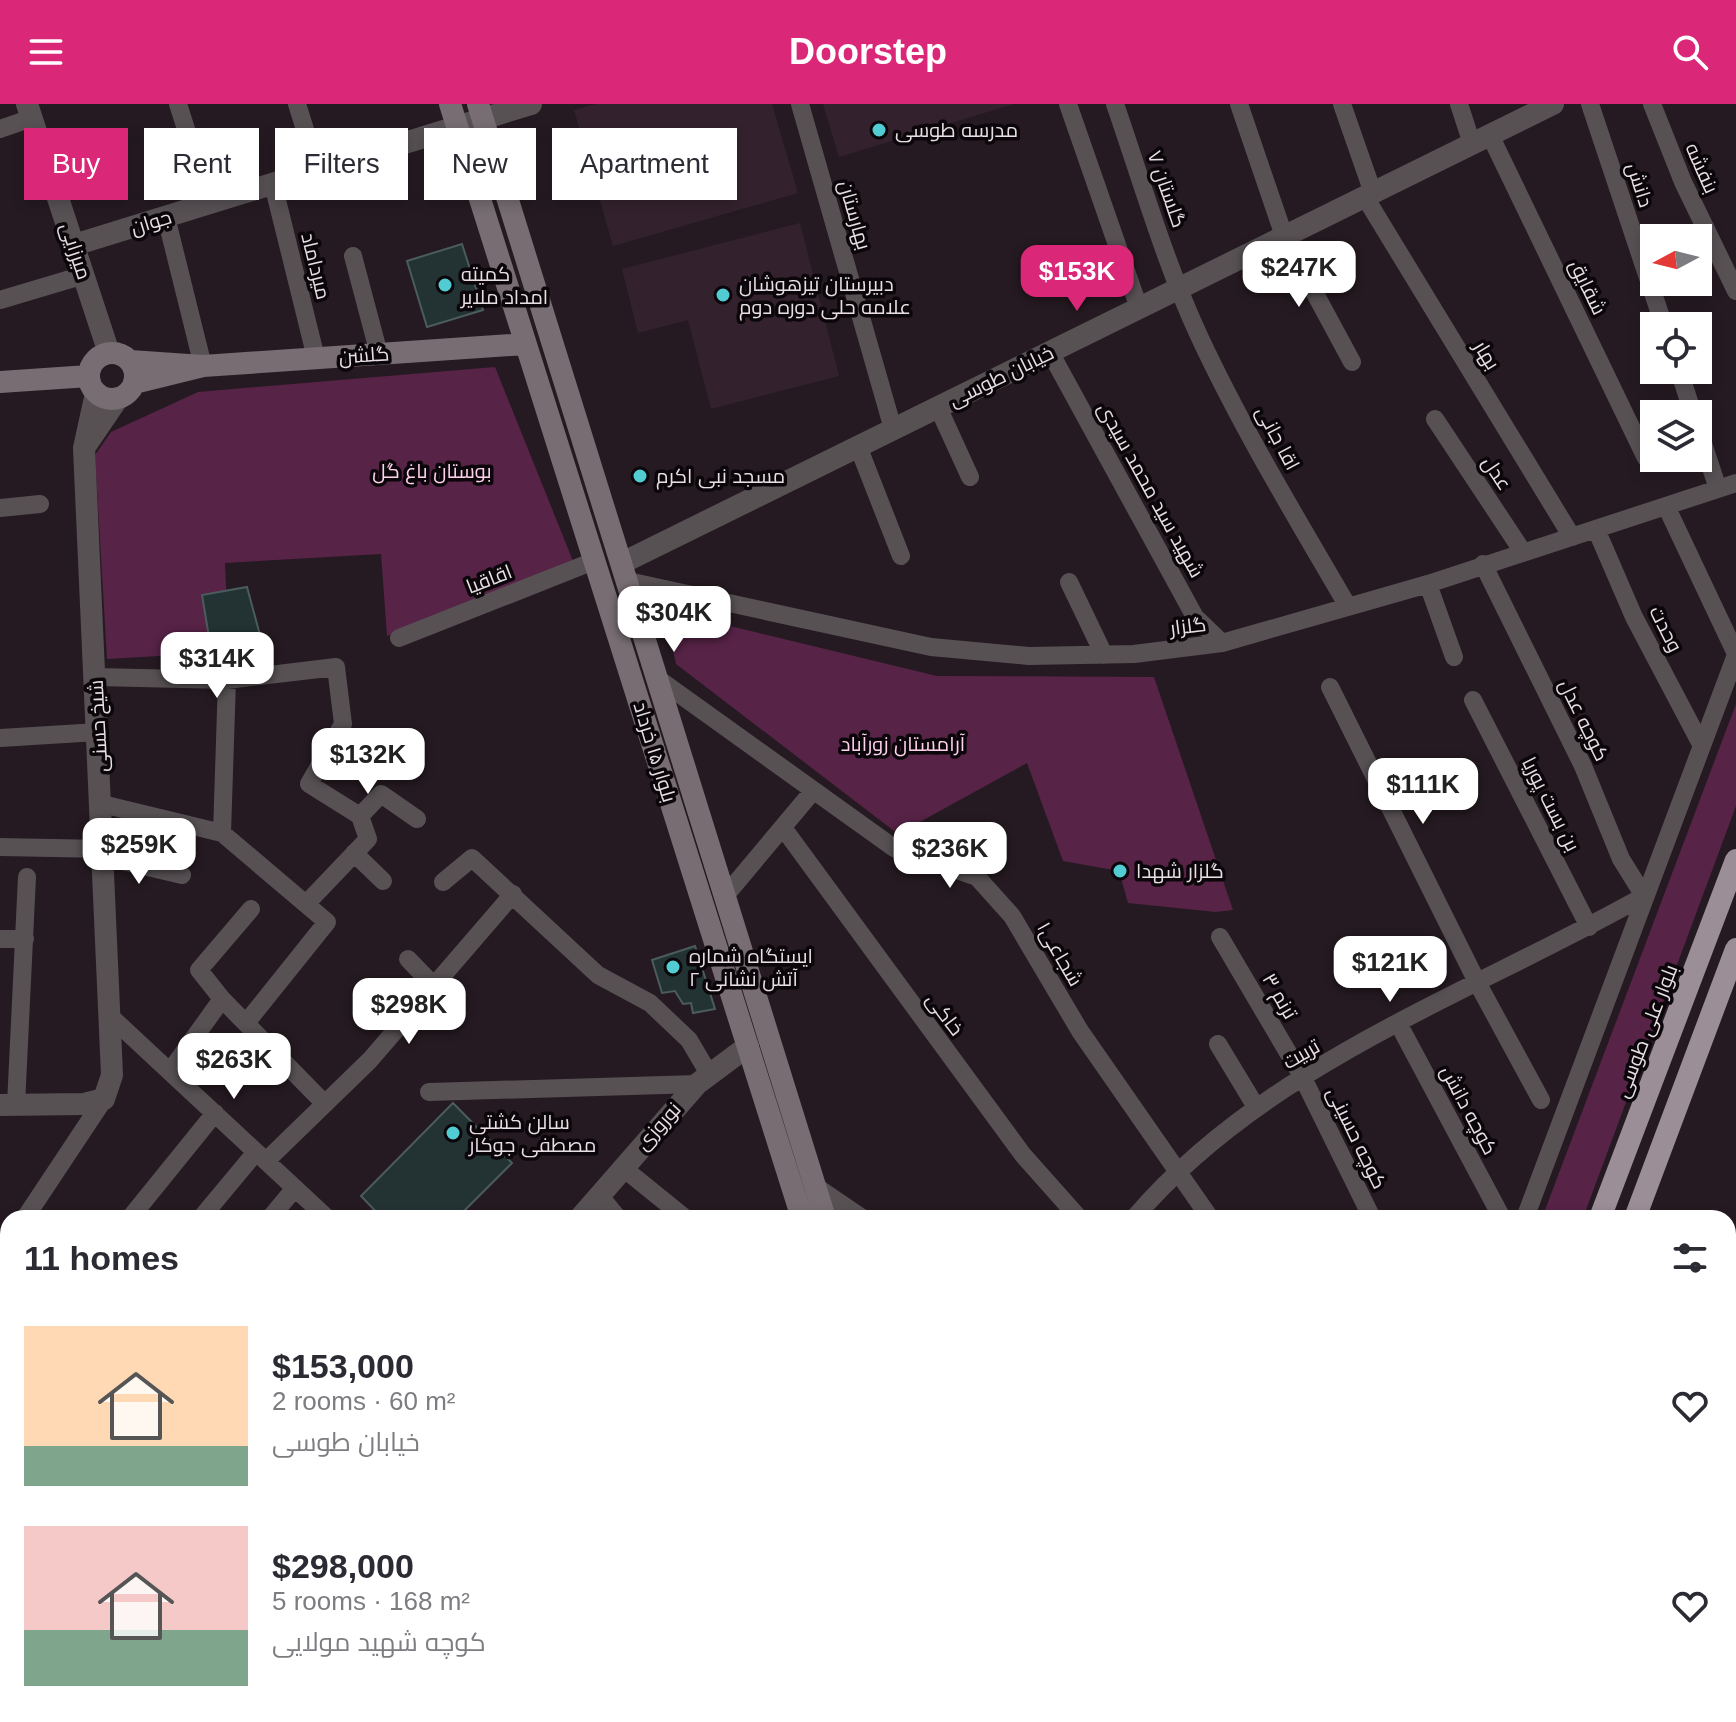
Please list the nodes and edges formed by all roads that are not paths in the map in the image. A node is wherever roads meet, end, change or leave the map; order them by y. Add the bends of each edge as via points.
1 (178, 104) edge
2 (297, 104) edge
3 (450, 104) edge
4 (531, 104) edge
5 (800, 104) edge
6 (1068, 104) edge
7 (1115, 104) edge
8 (1239, 104) edge
9 (1342, 104) edge
10 (1459, 104) edge
11 (1553, 104) edge
12 (1590, 104) edge
13 (1652, 104) edge
14 (30, 111) edge
15 (480, 112) edge
16 (305, 128) edge
17 (458, 128) joint
18 (0, 129) edge
19 (1481, 140) junction
20 (273, 184) joint
21 (1369, 195) junction
22 (480, 200) edge
23 (210, 204) junction
24 (166, 217) junction
25 (1284, 236) junction
26 (74, 245) junction
27 (353, 256) dead end
28 (84, 275) junction
29 (1178, 289) junction
30 (1736, 291) edge
31 (0, 300) edge
32 (1139, 308) junction
33 (1659, 312) edge
34 (525, 344) junction
35 (1050, 352) junction
36 (379, 354) junction
37 (316, 358) junction
38 (1352, 362) dead end
39 (203, 366) junction
40 (113, 377) junction
41 (0, 382) edge
42 (938, 407) junction
43 (1435, 419) dead end
44 (893, 429) junction
45 (858, 446) junction
46 (1640, 446) edge
47 (1712, 456) edge
48 (970, 477) dead end
49 (1727, 486) edge
50 (40, 504) dead end
51 (0, 508) edge
52 (1667, 508) junction
53 (1596, 529) junction
54 (1572, 537) junction
55 (1523, 552) junction
56 (901, 556) dead end
57 (594, 561) junction
58 (1483, 564) junction
59 (625, 572) junction
60 (1069, 582) dead end
61 (1428, 584) junction
62 (1347, 605) junction
63 (399, 638) dead end
64 (1222, 643) junction
65 (1104, 655) junction
66 (1736, 655) edge
67 (1454, 657) dead end
68 (96, 677) junction
69 (657, 678) junction
70 (227, 680) junction
71 (1330, 687) dead end
72 (1473, 700) dead end
73 (98, 732) junction
74 (0, 738) edge
75 (1702, 746) junction
76 (813, 791) junction
77 (102, 804) junction
78 (360, 816) junction
79 (417, 819) dead end
80 (784, 829) junction
81 (222, 833) junction
82 (0, 847) edge
83 (105, 853) junction
84 (354, 853) junction
85 (1736, 860) edge
86 (182, 875) dead end
87 (27, 877) dead end
88 (383, 881) dead end
89 (443, 882) dead end
90 (513, 894) junction
91 (725, 896) junction
92 (1644, 896) junction
93 (306, 904) junction
94 (251, 909) dead end
95 (1589, 927) junction
96 (1220, 937) dead end
97 (0, 939) edge
98 (25, 939) junction
99 (741, 949) junction
100 (1736, 949) edge
101 (719, 957) junction
102 (408, 959) dead end
103 (1478, 984) junction
104 (434, 986) junction
105 (222, 999) junction
106 (111, 1017) junction
107 (246, 1023) junction
108 (1398, 1023) junction
109 (1218, 1044) dead end
110 (748, 1046) junction
111 (171, 1070) junction
112 (1303, 1078) junction
113 (703, 1079) junction
114 (429, 1092) dead end
115 (104, 1099) junction
116 (1541, 1100) dead end
117 (325, 1104) junction
118 (8, 1105) edge
119 (1256, 1107) junction
120 (215, 1113) junction
121 (261, 1156) junction
122 (622, 1167) junction
123 (1178, 1171) junction
124 (815, 1186) junction
125 (295, 1188) junction
126 (599, 1195) junction
127 (30, 1210) edge
128 (136, 1210) edge
129 (209, 1210) edge
130 (277, 1210) edge
131 (318, 1210) edge
132 (587, 1210) edge
133 (611, 1210) edge
134 (675, 1210) edge
135 (799, 1210) edge
136 (822, 1210) edge
137 (850, 1210) edge
138 (1072, 1210) edge
139 (1141, 1210) edge
140 (1205, 1210) edge
141 (1368, 1210) edge
142 (1498, 1210) edge
143 (1528, 1210) edge
144 (1603, 1210) edge
145 (1638, 1210) edge

1 - 23 street
2 - 16 street
3 - 17 main road, بلوار ۱۵ خرداد
4 - 15 street, جوان
5 - 44 street, بهارستان
6 - 32 street
7 - 29 street, گلستان ۷
8 - 25 street
9 - 21 street, بهار
10 - 19 street, شقایق
11 - 19 street, خیابان طوسی
12 - 33 street, دانش
13 - 30 street, بنفشه
14 - 18 street
14 - 26 street, میرزایی
15 - 17 street, جوان
15 - 59 main road, بلوار ۱۵ خرداد
19 - 21 street, خیابان طوسی
19 - 46 street, شقایق
20 - 23 street, جوان
20 - 37 street, میرداماد
21 - 25 street, خیابان طوسی
21 - 54 street, بهار
22 - 34 main road, بلوار ۱۵ خرداد
23 - 24 street, جوان
24 - 26 street, جوان
24 - 39 street
25 - 29 street, خیابان طوسی
25 - 38 street
26 - 28 street, میرزایی
27 - 36 street
28 - 31 street
28 - 40 street, میرزایی
29 - 32 street, خیابان طوسی
29 - 62 street, اقا جانی via 1266,463
32 - 35 street, خیابان طوسی
34 - 36 main road, گلشن
34 - 57 main road, بلوار ۱۵ خرداد
35 - 42 street, خیابان طوسی
35 - 64 street, شهید سید محمد سیدی via 1195,617
36 - 37 main road, گلشن
37 - 39 main road, گلشن
39 - 40 main road, گلشن
40 - 41 main road, گلشن
40 - 68 street, شیخ حسنی via 84,448
42 - 44 street, خیابان طوسی
42 - 48 street
43 - 55 street, عدل
44 - 45 street, خیابان طوسی
45 - 56 street
45 - 59 street, خیابان طوسی
47 - 49 street
49 - 52 street, گلزار
50 - 51 street
52 - 53 street, گلزار
52 - 66 street
53 - 54 street, گلزار
53 - 75 street, وحدت via 1634,617
54 - 55 street, گلزار
55 - 58 street, گلزار
57 - 63 street, اقاقیا
57 - 101 main road, بلوار ۱۵ خرداد
58 - 61 street, گلزار
58 - 92 street, کوچه عدل via 1583,766 1621,859
59 - 65 street, گلزار via 931,647 1029,656
59 - 69 main road, بلوار ۱۵ خرداد
60 - 65 street
61 - 62 street, گلزار
61 - 67 street
62 - 64 street, گلزار
64 - 65 street, گلزار
66 - 75 street
68 - 70 street
68 - 73 street, شیخ حسنی
69 - 76 street, شجاعی۱
69 - 91 main road, بلوار ۱۵ خرداد
70 - 78 street via 336,667 343,724 309,784
70 - 81 street
71 - 103 street
72 - 95 street, بن بست پوریا
73 - 74 street
73 - 77 street, شیخ حسنی
75 - 92 street
76 - 80 street
76 - 123 street, شجاعی۱ via 894,848 977,877 1012,916 1080,1031
77 - 81 street
77 - 83 street, شیخ حسنی
78 - 79 street via 381,794
78 - 84 street via 368,839
80 - 91 street
80 - 138 street, خاکی via 1023,1155
81 - 93 street
82 - 83 street
83 - 86 street
83 - 106 street, شیخ حسنی
84 - 88 street
84 - 93 street
85 - 144 highway, بلوار علی طوسی
87 - 98 street
89 - 90 street via 472,858
90 - 104 street
90 - 113 street via 598,975 650,1003 689,1040
91 - 99 main road, بلوار ۱۵ خرداد
92 - 95 street, تربیت
92 - 143 street
93 - 107 street via 327,922
94 - 105 street via 199,970
95 - 103 street, تربیت
96 - 112 street, ترنم ۳
97 - 98 street
98 - 118 street
99 - 101 main road
99 - 124 main road, بلوار ۱۵ خرداد
100 - 145 highway
101 - 110 main road, بلوار ۱۵ خرداد
102 - 104 street
103 - 108 street, تربیت
103 - 116 street
104 - 117 street
105 - 107 street
105 - 111 street
106 - 111 street
106 - 115 street, شیخ حسنی via 112,1075
107 - 117 street
108 - 112 street, تربیت
108 - 142 street, کوچه دانش
109 - 119 street
110 - 113 street, نوروزی
110 - 135 main road, بلوار ۱۵ خرداد
111 - 120 street
112 - 119 street, تربیت
112 - 141 street, کوچه حسینی
113 - 114 street
113 - 122 street, نوروزی
115 - 118 street
115 - 127 street
117 - 121 street
119 - 123 street, تربیت
120 - 121 street
120 - 128 street
121 - 125 street
121 - 129 street
122 - 126 street, نوروزی
122 - 134 street
123 - 139 street, تربیت
123 - 140 street, شجاعی۱
124 - 136 main road, بلوار ۱۵ خرداد
124 - 137 street
125 - 130 street
125 - 131 street
126 - 132 street, نوروزی
126 - 133 street

